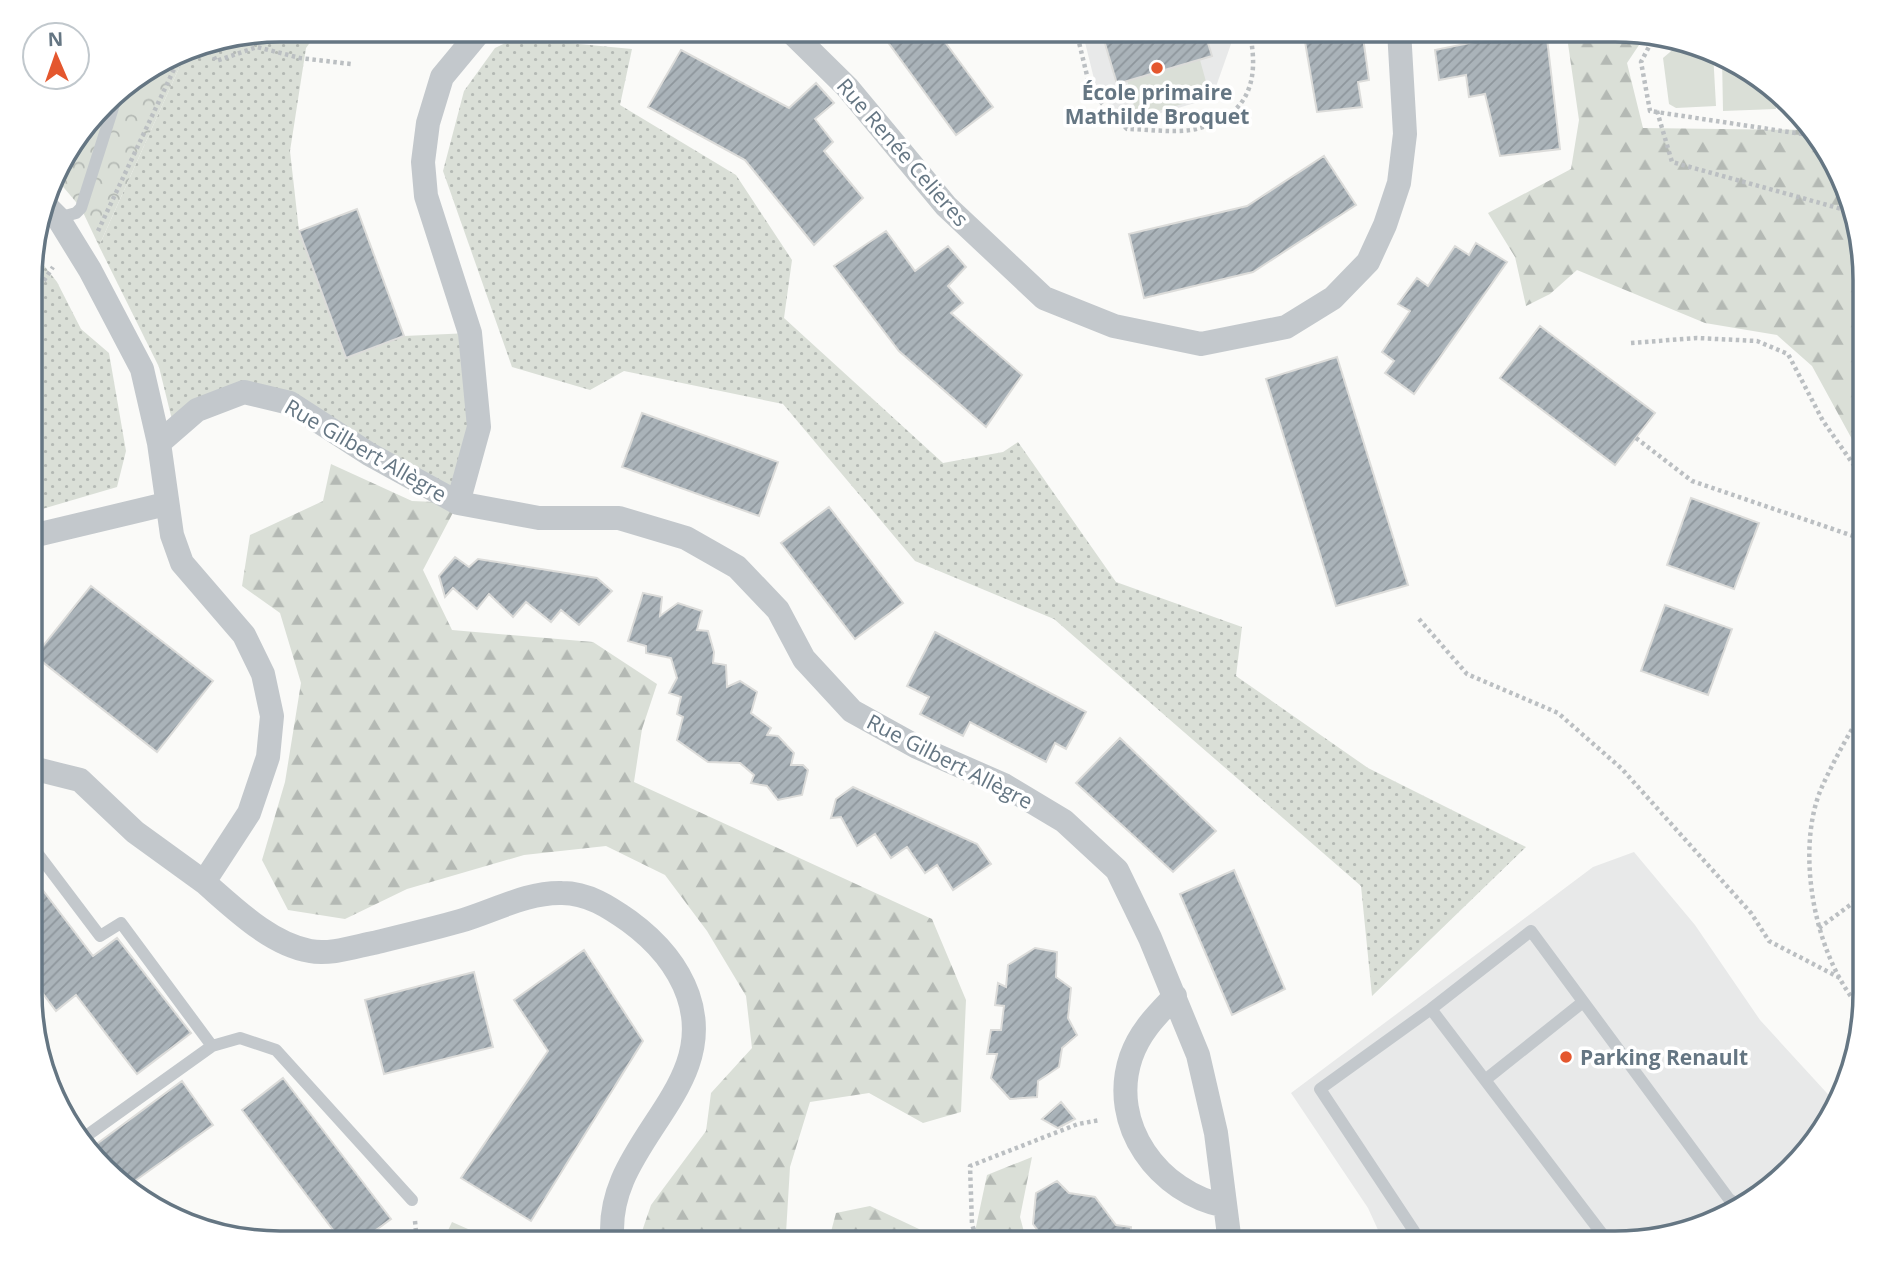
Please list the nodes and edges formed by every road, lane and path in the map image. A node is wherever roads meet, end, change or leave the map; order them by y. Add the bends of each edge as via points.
1 (471, 42) edge
2 (801, 42) edge
3 (1079, 42) edge
4 (1252, 42) edge
5 (1400, 42) edge
6 (1650, 45) edge
7 (212, 52) edge
8 (351, 64) dead end
9 (175, 67) edge
10 (1657, 111) junction
11 (111, 113) edge
12 (1802, 134) edge
13 (1842, 209) edge
14 (52, 211) edge
15 (52, 212) edge
16 (92, 239) dead end
17 (58, 261) dead end
18 (42, 284) edge
19 (1631, 343) dead end
20 (1636, 438) dead end
21 (159, 443) junction
22 (1852, 462) edge
23 (458, 503) junction
24 (166, 504) junction
25 (42, 534) edge
26 (1852, 536) edge
27 (1419, 619) dead end
28 (1852, 732) edge
29 (42, 770) edge
30 (42, 859) edge
31 (204, 883) junction
32 (1852, 904) edge
33 (1818, 929) junction
34 (1839, 978) junction
35 (1175, 996) junction
36 (1852, 999) edge
37 (1583, 1002) junction
38 (1431, 1009) junction
39 (212, 1046) junction
40 (1485, 1080) junction
41 (1128, 1115) junction
42 (89, 1134) edge
43 (412, 1200) dead end
44 (1731, 1200) edge
45 (1225, 1206) junction
46 (974, 1230) edge
47 (1228, 1230) edge
48 (1413, 1230) edge
49 (1599, 1230) edge
50 (613, 1231) edge

1 - 23 street via 442,78 428,123 423,162 426,195 470,334 479,427
2 - 5 street, Rue Renée Celieres via 847,87 946,206 1044,298 1114,326 1201,344 1286,327 1333,298 1368,262 1399,183 1405,134
3 - 4 path via 1090,92 1126,129 1191,130 1231,116 1243,101 1255,76
6 - 10 path via 1641,62 1650,110
7 - 8 path via 216,61 257,47
9 - 16 path via 103,225
10 - 12 path
10 - 13 path via 1672,162
11 - 14 lane via 80,208 76,213
15 - 21 street via 142,369
17 - 18 path
19 - 22 path via 1697,338 1758,341 1788,354 1823,421
20 - 26 path via 1692,481
21 - 23 street, Rue Gilbert Allègre via 197,410 244,392 290,403
21 - 24 street
23 - 35 street, Rue Gilbert Allègre via 539,518 619,518 686,538 737,567 778,610 804,659 852,710 917,747 1004,785 1064,821 1117,870
24 - 25 street
24 - 31 street via 182,563 249,644 263,674 272,716 268,757 249,813
27 - 34 path via 1467,674 1558,713 1622,769 1751,913 1769,942
28 - 33 path via 1820,791 1809,846
29 - 31 street via 80,780 135,832
30 - 39 lane via 100,936 121,923
31 - 50 street via 274,936 310,951 358,946 462,920 521,899 564,892 602,902 650,937 681,977 695,1015 695,1049 682,1080 620,1179
32 - 33 path
33 - 34 path
34 - 36 path
35 - 41 street via 1144,1029 1131,1057 1126,1081
35 - 45 street, Rue Gilbert Allègre via 1198,1055 1216,1133
37 - 38 lane via 1531,931
37 - 40 lane
37 - 44 lane
38 - 40 lane
38 - 48 lane via 1320,1090
39 - 42 lane
39 - 43 lane via 240,1038 276,1050
40 - 49 lane
41 - 45 street via 1140,1147 1157,1171 1182,1191
41 - 46 path via 1078,1124 970,1167
45 - 47 street, Rue Gilbert Allègre

